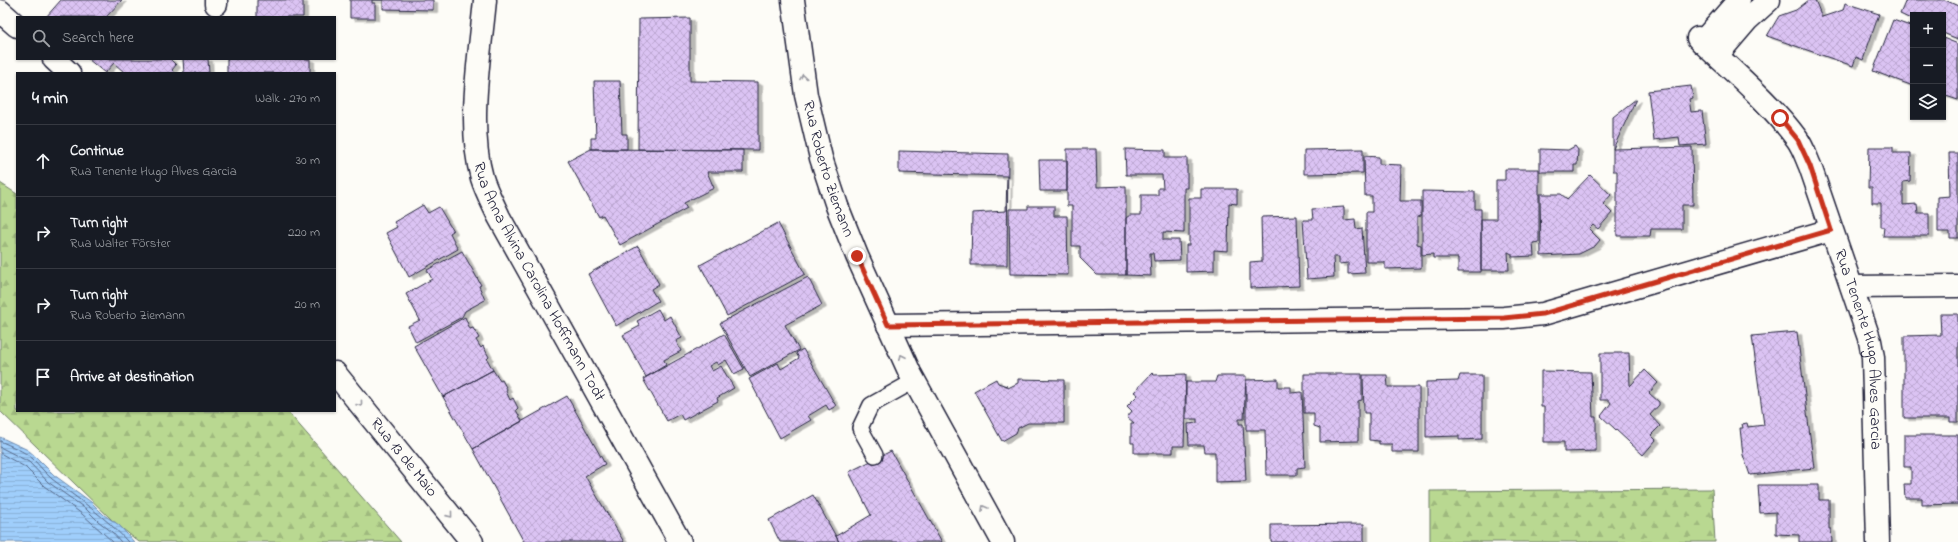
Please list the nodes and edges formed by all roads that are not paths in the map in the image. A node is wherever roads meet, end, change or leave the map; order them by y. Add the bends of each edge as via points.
1 (485, 0) edge
2 (792, 0) edge
3 (1739, 0) edge
4 (1769, 0) edge
5 (0, 11) edge
6 (16, 25) edge
7 (1706, 45) junction
8 (55, 60) edge
9 (68, 72) edge
10 (1831, 230) junction
11 (1958, 286) edge
12 (1852, 287) junction
13 (888, 325) junction
14 (336, 374) edge
15 (914, 381) junction
16 (875, 455) dead end
17 (472, 542) edge
18 (680, 542) edge
19 (1003, 542) edge
20 (1878, 542) edge

1 - 18 street, Rua Anna Alvina Carolina Hoffmann Todt via 476,110 476,146 482,178 499,217
13 -> 2 street, Rua Roberto Ziemann via 857,256 821,158 806,95
3 - 7 street
4 - 7 street via 1747,20
5 - 6 street
7 - 10 street, Rua Tenente Hugo Alves Garcia via 1760,96 1798,140 1810,166
8 - 9 street
10 - 12 street, Rua Tenente Hugo Alves Garcia
10 - 13 street via 1543,314 1504,318
11 - 12 street
12 - 20 street, Rua Tenente Hugo Alves Garcia via 1867,329 1872,357
15 -> 13 street, Rua Roberto Ziemann
14 -> 17 street, Rua 13 de Maio
15 - 16 lane via 871,406 860,428
19 -> 15 street, Rua Roberto Ziemann

